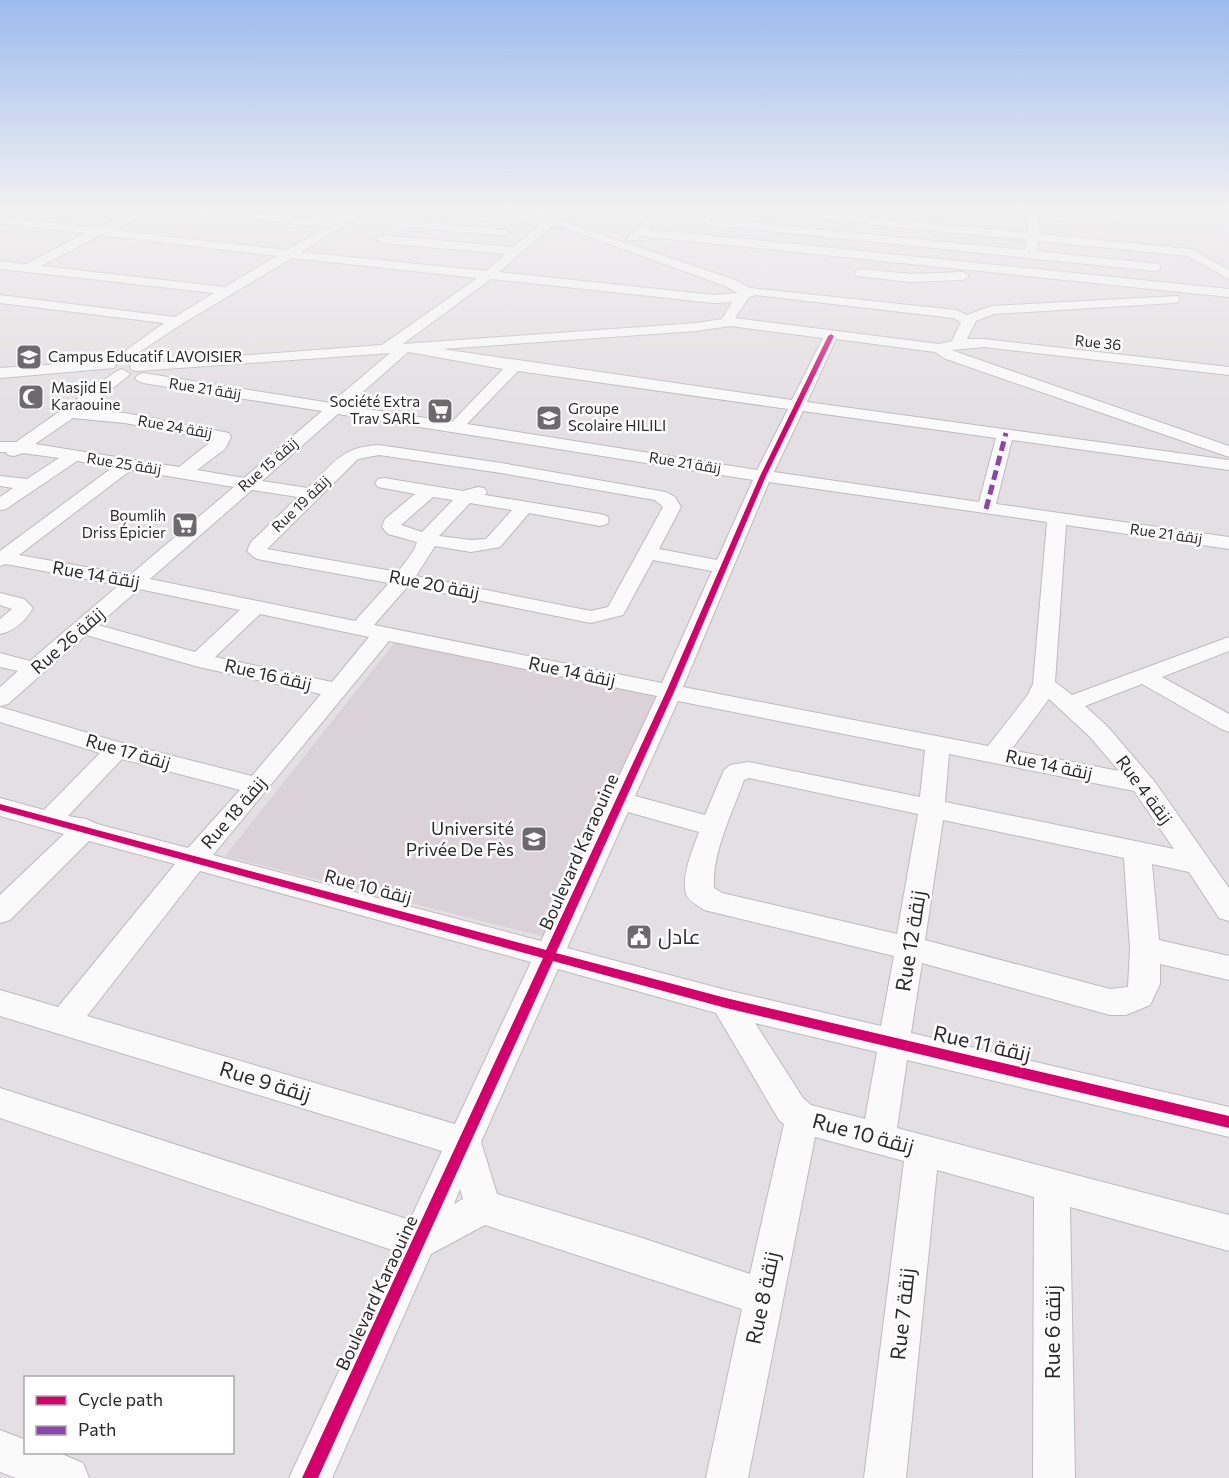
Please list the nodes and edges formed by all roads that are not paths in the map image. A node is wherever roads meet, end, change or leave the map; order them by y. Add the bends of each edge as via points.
1 (123, 279) edge
2 (249, 279) edge
3 (483, 279) junction
4 (719, 279) edge
5 (858, 279) edge
6 (920, 279) edge
7 (1097, 279) edge
8 (854, 287) junction
9 (228, 291) junction
10 (1229, 294) edge
11 (744, 295) junction
12 (0, 300) edge
13 (731, 317) junction
14 (177, 321) junction
15 (967, 322) junction
16 (831, 336) junction
17 (958, 344) junction
18 (939, 348) junction
19 (408, 349) junction
20 (385, 350) junction
21 (1229, 358) edge
22 (514, 366) junction
23 (126, 368) junction
24 (1229, 371) edge
25 (0, 374) edge
26 (0, 382) edge
27 (798, 406) junction
28 (332, 409) junction
29 (70, 413) junction
30 (1118, 414) junction
31 (456, 427) junction
32 (1006, 433) junction
33 (526, 437) junction
34 (1086, 444) junction
35 (0, 447) edge
36 (20, 447) junction
37 (1229, 452) edge
38 (74, 456) junction
39 (0, 459) edge
40 (127, 465) junction
41 (1229, 465) edge
42 (501, 468) junction
43 (183, 473) junction
44 (763, 476) junction
45 (0, 481) edge
46 (248, 483) junction
47 (384, 483) dead end
48 (31, 485) junction
49 (429, 490) junction
50 (310, 494) junction
51 (477, 495) junction
52 (0, 505) edge
53 (525, 507) junction
54 (986, 508) junction
55 (1057, 519) junction
56 (600, 520) dead end
57 (431, 543) junction
58 (1229, 543) edge
59 (647, 553) junction
60 (262, 554) joint
61 (1, 559) edge
62 (725, 567) junction
63 (403, 579) junction
64 (135, 582) junction
65 (0, 599) edge
66 (255, 607) junction
67 (0, 628) edge
68 (83, 628) junction
69 (372, 631) junction
70 (1229, 644) edge
71 (0, 660) edge
72 (199, 660) junction
73 (35, 669) junction
74 (1144, 676) junction
75 (1044, 684) junction
76 (337, 690) junction
77 (670, 692) junction
78 (0, 699) edge
79 (1071, 703) junction
80 (0, 714) edge
81 (1229, 724) edge
82 (938, 744) junction
83 (117, 750) junction
84 (995, 754) junction
85 (1142, 784) junction
86 (258, 786) junction
87 (620, 801) junction
88 (0, 807) edge
89 (932, 809) junction
90 (50, 819) junction
91 (714, 827) junction
92 (86, 828) junction
93 (1137, 852) junction
94 (195, 858) junction
95 (1198, 864) junction
96 (1229, 909) edge
97 (0, 912) edge
98 (910, 948) junction
99 (1145, 949) junction
100 (551, 954) junction
101 (1229, 969) edge
102 (0, 1003) edge
103 (726, 1003) junction
104 (64, 1022) junction
105 (895, 1042) junction
106 (0, 1103) edge
107 (802, 1118) junction
108 (1229, 1122) edge
109 (879, 1137) junction
110 (464, 1142) junction
111 (922, 1150) junction
112 (1052, 1186) junction
113 (483, 1208) junction
114 (1229, 1233) edge
115 (419, 1241) junction
116 (763, 1297) junction
117 (0, 1451) edge
118 (68, 1478) edge
119 (310, 1478) edge
120 (727, 1478) edge
121 (885, 1478) edge
122 (1054, 1478) edge

1 - 9 street
2 - 9 street
3 - 11 street via 714,299
3 - 13 street via 716,308
3 - 20 street
4 - 11 street
5 - 8 street
6 - 8 street
7 - 10 street
8 - 11 street
8 - 15 street, Rue 36 via 956,314
9 - 14 street
10 - 15 street via 1143,306 992,310
11 - 13 street
12 - 14 street
13 - 16 street
13 - 19 street via 696,327
14 - 23 street via 136,348
15 - 17 street
15 - 21 street, Rue 36 via 989,331
16 - 18 street
16 - 27 street, Boulevard Karaouine
17 - 18 street
17 - 24 street via 984,343
18 - 30 street via 951,356
19 - 20 street
19 - 22 street
19 - 28 street, Rue 15 زنقة
20 - 23 street
22 - 27 street
22 - 31 street
23 - 25 street
23 - 26 street
23 - 28 street, Rue 21 زنقة
23 - 29 street
27 - 32 street
27 - 44 street, Boulevard Karaouine
28 - 31 street, Rue 21 زنقة
28 - 46 street, Rue 15 زنقة
29 - 36 street
29 - 43 street, Rue 24 زنقة via 125,418 224,437
30 - 34 street via 1091,423
30 - 37 street
31 - 33 street, Rue 21 زنقة
32 - 34 street
32 - 54 street
33 - 42 street
33 - 44 street, Rue 21 زنقة
34 - 41 street
35 - 36 street, Rue 25 زنقة
36 - 38 street, Rue 25 زنقة
36 - 39 street
38 - 40 street, Rue 25 زنقة
38 - 48 street
40 - 43 street, Rue 25 زنقة
40 - 61 street
42 - 50 street, Rue 19 زنقة via 363,450 352,455
42 - 51 street
42 - 59 street via 660,496 669,501 672,507
43 - 46 street, Rue 25 زنقة
44 - 54 street, Rue 21 زنقة
44 - 62 street, Boulevard Karaouine
45 - 48 street
46 - 50 street
46 - 64 street, Rue 15 زنقة
47 - 49 street
48 - 52 street
49 - 51 street
49 - 57 street via 392,527
50 - 60 street, Rue 19 زنقة via 258,546 257,551
51 - 53 street
51 - 57 street
53 - 56 street
53 - 57 street via 493,543 476,547
54 - 55 street, Rue 21 زنقة
55 - 58 street, Rue 21 زنقة
55 - 75 street
57 - 63 street
59 - 62 street
59 - 63 street, Rue 20 زنقة via 616,611 606,615 591,616
60 - 63 street, Rue 20 زنقة
61 - 64 street, Rue 14 زنقة
62 - 77 street, Boulevard Karaouine
63 - 69 street
64 - 66 street, Rue 14 زنقة
64 - 68 street, Rue 26 زنقة
65 - 67 street via 22,608
66 - 69 street, Rue 14 زنقة
66 - 72 street
68 - 72 street, Rue 16 زنقة
68 - 73 street, Rue 26 زنقة
69 - 76 street, Rue 18 زنقة
69 - 77 street, Rue 14 زنقة
70 - 74 street
71 - 73 street
72 - 76 street, Rue 16 زنقة
73 - 78 street, Rue 26 زنقة
74 - 79 street
74 - 81 street
75 - 79 street, Rue 4 زنقة
75 - 84 street via 1038,698
76 - 86 street, Rue 18 زنقة
77 - 82 street, Rue 14 زنقة
77 - 87 street, Boulevard Karaouine
79 - 85 street, Rue 4 زنقة
80 - 83 street, Rue 17 زنقة
82 - 84 street, Rue 14 زنقة
82 - 89 street, Rue 12 زنقة
83 - 86 street, Rue 17 زنقة
83 - 90 street
84 - 85 street, Rue 14 زنقة
85 - 95 street, Rue 4 زنقة
86 - 94 street, Rue 18 زنقة
87 - 91 street
87 - 100 street, Boulevard Karaouine
88 - 90 street, Rue 10 زنقة
89 - 91 street via 749,770 733,776
89 - 93 street
89 - 98 street, Rue 12 زنقة
90 - 92 street, Rue 10 زنقة
91 - 98 street via 698,881 700,893 714,902
92 - 94 street, Rue 10 زنقة
92 - 97 street
93 - 95 street
93 - 99 street
94 - 100 street, Rue 10 زنقة
94 - 104 street, Rue 18 زنقة
95 - 96 street, Rue 4 زنقة
98 - 99 street via 1110,1002 1126,1002 1139,996 1145,984
98 - 105 street, Rue 12 زنقة
99 - 101 street
100 - 103 street, Rue 10 زنقة
100 - 110 street, Boulevard Karaouine
102 - 104 street, Rue 9 زنقة
103 - 105 street, Rue 11 زنقة
103 - 107 street, Rue 10 زنقة via 791,1109
104 - 110 street, Rue 9 زنقة
105 - 108 street, Rue 11 زنقة
105 - 109 street, Rue 12 زنقة
106 - 115 street
107 - 109 street, Rue 10 زنقة
107 - 116 street, Rue 8 زنقة
109 - 111 street, Rue 10 زنقة
110 - 113 street
110 - 115 street, Boulevard Karaouine
111 - 112 street, Rue 10 زنقة
111 - 121 street, Rue 7 زنقة
112 - 114 street, Rue 10 زنقة
112 - 122 street, Rue 6 زنقة
113 - 115 street
113 - 116 street
115 - 119 street, Boulevard Karaouine
116 - 120 street, Rue 8 زنقة
117 - 118 street

